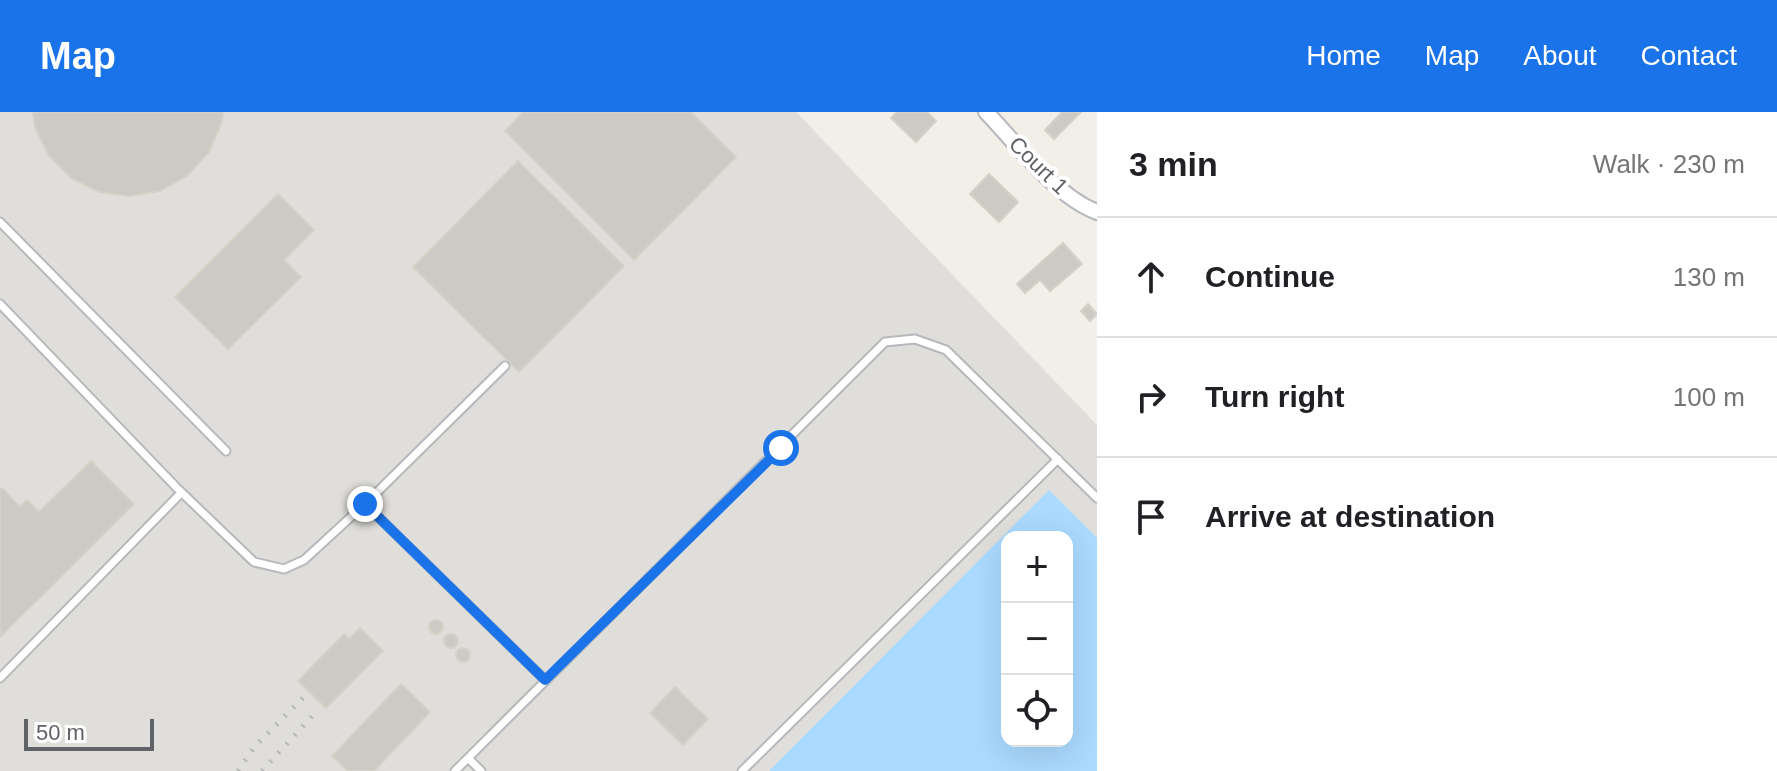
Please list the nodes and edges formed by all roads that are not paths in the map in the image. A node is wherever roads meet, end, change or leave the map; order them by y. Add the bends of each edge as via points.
1 (986, 112) edge
2 (1097, 212) edge
3 (0, 222) edge
4 (0, 304) edge
5 (505, 366) dead end
6 (226, 451) dead end
7 (1058, 459) junction
8 (181, 493) junction
9 (1097, 498) edge
10 (365, 504) junction
11 (2, 672) edge
12 (545, 680) junction
13 (468, 758) junction
14 (455, 771) edge
15 (481, 771) edge
16 (742, 771) edge

1 - 2 street, Court 1 via 1053,181
3 - 6 lane
4 - 8 lane
5 - 10 lane
7 - 9 lane
7 - 12 lane via 946,350 915,339 885,342
7 - 16 lane
8 - 10 lane via 254,562 284,569 304,560
8 - 11 lane
10 - 12 lane
12 - 13 lane
13 - 14 lane
13 - 15 lane

